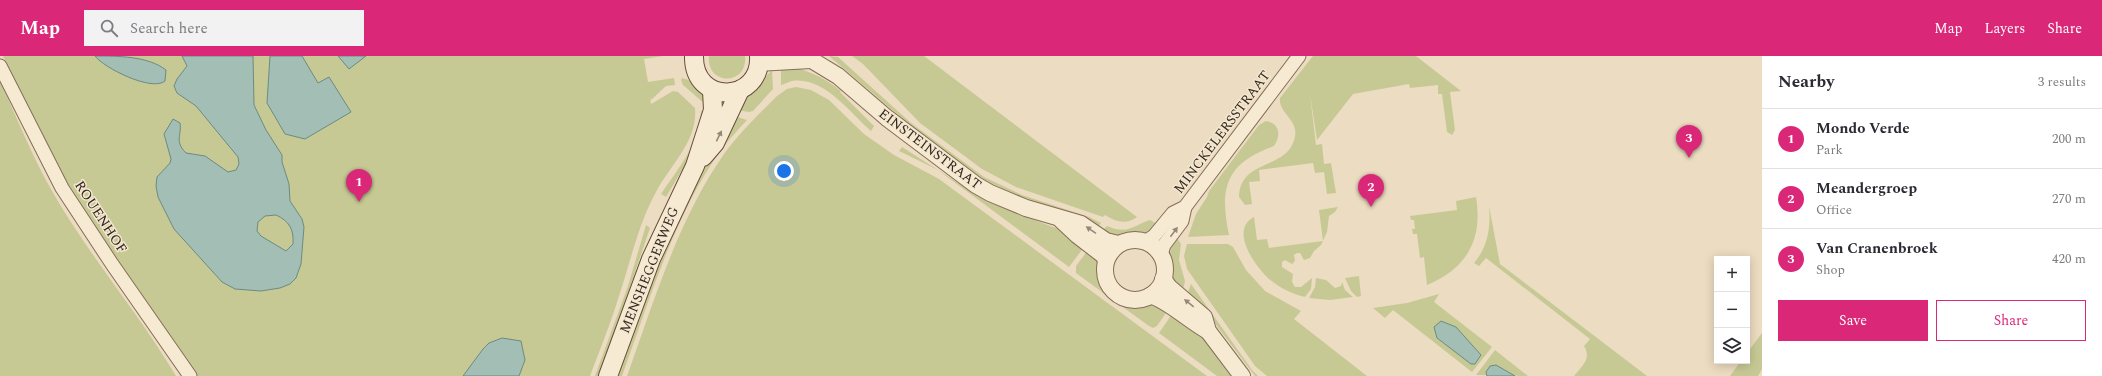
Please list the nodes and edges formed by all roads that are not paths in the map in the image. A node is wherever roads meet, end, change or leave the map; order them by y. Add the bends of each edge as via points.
1 (694, 56) edge
2 (1299, 56) edge
3 (808, 58) edge
4 (759, 60) edge
5 (0, 66) edge
6 (712, 90) junction
7 (740, 90) junction
8 (695, 166) junction
9 (1184, 207) junction
10 (1061, 220) junction
11 (1145, 242) junction
12 (1118, 244) junction
13 (1161, 255) junction
14 (1106, 260) junction
15 (1164, 279) junction
16 (1150, 296) junction
17 (1208, 331) junction
18 (190, 376) edge
19 (608, 376) edge
20 (1242, 376) edge

1 - 6 main road via 697,75 703,84
2 - 9 street, MINCKELERSSTRAAT
3 - 4 street, EINSTEINSTRAAT
3 - 10 street, EINSTEINSTRAAT via 838,76 887,118 976,185 1009,202
4 - 7 main road via 753,79
5 - 18 street, ROUENHOF via 62,188
6 - 7 main road via 731,93
6 - 8 main road, MENSHEGGERWEG via 713,110
8 -> 7 main road, MENSHEGGERWEG via 715,143
8 - 19 main road, MENSHEGGERWEG via 652,260
9 - 11 street, MINCKELERSSTRAAT via 1173,213 1154,236
13 -> 9 street, MINCKELERSSTRAAT via 1164,245 1182,221
12 -> 10 street, EINSTEINSTRAAT via 1106,241 1080,224
10 - 14 street, EINSTEINSTRAAT
11 - 12 street via 1132,240
11 - 13 street
12 - 14 street
13 - 15 street via 1165,267
14 - 16 street via 1104,267 1107,282 1116,294 1122,298 1136,300
15 - 16 street
17 -> 15 street via 1204,317 1169,287
16 - 17 street via 1160,299
17 - 20 street

